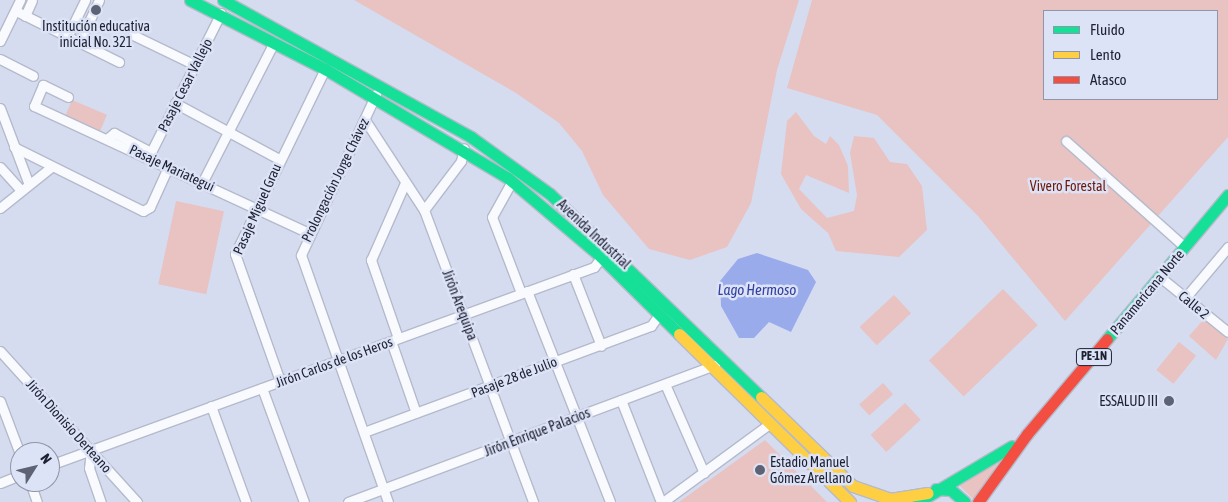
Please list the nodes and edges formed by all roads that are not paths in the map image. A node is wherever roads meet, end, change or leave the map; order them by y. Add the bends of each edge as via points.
1 (20, 0) edge
2 (32, 0) edge
3 (85, 0) edge
4 (99, 0) edge
5 (190, 0) edge
6 (223, 0) edge
7 (16, 11) junction
8 (220, 13) junction
9 (25, 16) junction
10 (68, 35) junction
11 (133, 35) dead end
12 (1, 36) edge
13 (80, 41) junction
14 (274, 42) junction
15 (0, 59) edge
16 (119, 62) dead end
17 (196, 65) junction
18 (325, 69) junction
19 (33, 76) dead end
20 (380, 84) junction
21 (68, 97) dead end
22 (375, 98) junction
23 (175, 104) junction
24 (0, 108) edge
25 (364, 120) junction
26 (229, 131) junction
27 (1066, 141) dead end
28 (14, 147) junction
29 (464, 148) junction
30 (150, 154) junction
31 (279, 159) junction
32 (169, 165) junction
33 (0, 167) edge
34 (50, 168) junction
35 (203, 181) junction
36 (512, 182) junction
37 (405, 183) junction
38 (24, 186) junction
39 (1228, 195) edge
40 (0, 208) edge
41 (256, 208) junction
42 (424, 210) junction
43 (309, 233) junction
44 (609, 247) junction
45 (1185, 247) junction
46 (1228, 247) edge
47 (601, 257) junction
48 (573, 274) junction
49 (1160, 277) junction
50 (524, 292) junction
51 (1185, 298) junction
52 (464, 314) junction
53 (658, 316) junction
54 (1227, 330) edge
55 (394, 340) junction
56 (601, 346) junction
57 (0, 351) edge
58 (337, 360) junction
59 (554, 361) junction
60 (724, 361) junction
61 (710, 366) junction
62 (280, 381) junction
63 (665, 384) junction
64 (490, 386) junction
65 (262, 388) junction
66 (0, 400) edge
67 (621, 400) junction
68 (211, 406) junction
69 (416, 413) junction
70 (576, 417) junction
71 (769, 424) junction
72 (364, 432) junction
73 (1027, 434) junction
74 (16, 442) edge
75 (512, 442) junction
76 (91, 450) junction
77 (60, 461) edge
78 (704, 473) junction
79 (384, 489) junction
80 (932, 491) junction
81 (102, 502) edge
82 (136, 502) edge
83 (246, 502) edge
84 (304, 502) edge
85 (348, 502) edge
86 (388, 502) edge
87 (533, 502) edge
88 (610, 502) edge
89 (662, 502) edge
90 (850, 502) edge
91 (918, 502) edge
92 (964, 502) edge
93 (978, 502) edge

1 - 7 street
2 - 9 street
3 - 10 street
4 - 13 street
5 - 8 main road, Avenida Industrial
6 - 20 main road, Avenida Industrial
7 - 9 street
7 - 12 street
8 - 14 main road, Avenida Industrial
8 - 17 street, Pasaje Cesar Vallejo
9 - 10 street
10 - 13 street
11 - 17 street
13 - 16 street
14 - 18 main road, Avenida Industrial
14 - 26 street
15 - 19 street
17 - 23 street, Pasaje Cesar Vallejo
18 - 22 main road, Avenida Industrial
18 - 31 street, Pasaje Miguel Grau
20 - 22 street, Prolongación Jorge Chávez
20 - 44 main road, Avenida Industrial via 516,167
21 - 30 street, Pasaje Mariategui via 42,86 34,106
22 - 25 street, Prolongación Jorge Chávez
22 - 29 main road, Avenida Industrial
23 - 26 street
23 - 30 street, Pasaje Cesar Vallejo
24 - 28 street
25 - 37 street, Jirón Arequipa
25 - 43 street, Prolongación Jorge Chávez
26 - 31 street
26 - 35 street
27 - 45 street
28 - 34 street
28 - 38 street
29 - 36 main road, Avenida Industrial
29 - 42 street via 461,161
30 - 32 street, Pasaje Mariategui
31 - 41 street, Pasaje Miguel Grau
32 - 34 street via 150,207 143,211
32 - 35 street, Pasaje Mariategui
33 - 38 street
34 - 38 street
35 - 41 street, Pasaje Mariategui
36 - 47 main road, Avenida Industrial
36 - 50 street via 492,217
37 - 42 street, Jirón Arequipa
37 - 55 street via 371,260
38 - 40 street
39 - 45 main road, Panamericana Norte / PE-1N
41 - 43 street, Pasaje Mariategui
41 - 62 street, Pasaje Miguel Grau via 235,261
42 - 52 street, Jirón Arequipa
43 - 58 street, Prolongación Jorge Chávez via 301,255
44 - 47 street, Jirón Carlos de los Heros
44 - 60 main road, Avenida Industrial
45 - 49 main road, Panamericana Norte / PE-1N
46 - 51 street
47 - 48 street, Jirón Carlos de los Heros via 594,267
47 - 53 main road, Avenida Industrial
48 - 50 street, Jirón Carlos de los Heros
48 - 56 street
49 - 51 street, Calle 2
49 - 73 main road, Panamericana Norte / PE-1N
50 - 52 street, Jirón Carlos de los Heros
50 - 59 street
51 - 54 street, Calle 2
52 - 55 street, Jirón Carlos de los Heros
52 - 64 street, Jirón Arequipa
53 - 56 street, Pasaje 28 de Julio via 651,326
53 - 61 main road, Avenida Industrial
55 - 58 street, Jirón Carlos de los Heros
55 - 69 street
56 - 59 street, Pasaje 28 de Julio
57 - 76 street, Jirón Dionisio Derteano
58 - 62 street, Jirón Carlos de los Heros
58 - 72 street, Prolongación Jorge Chávez
59 - 64 street, Pasaje 28 de Julio
59 - 70 street
60 - 61 street, Jirón Enrique Palacios
60 - 80 main road, Avenida Industrial via 853,486 890,499
61 - 63 street, Jirón Enrique Palacios
61 - 71 main road, Avenida Industrial
62 - 65 street, Jirón Carlos de los Heros
63 - 67 street, Jirón Enrique Palacios
63 - 78 street
64 - 69 street, Pasaje 28 de Julio
64 - 75 street, Jirón Arequipa
65 - 68 street, Jirón Carlos de los Heros
65 - 84 street
66 - 74 street
67 - 70 street, Jirón Enrique Palacios
67 - 89 street
68 - 76 street, Jirón Carlos de los Heros
68 - 83 street
69 - 72 street, Pasaje 28 de Julio
70 - 75 street, Jirón Enrique Palacios
70 - 88 street
71 - 78 street
71 - 90 main road, Avenida Industrial
72 - 79 street, Prolongación Jorge Chávez
73 - 80 main road, Panamericana Norte / PE-1N via 989,462
73 - 93 main road, Panamericana Norte / PE-1N
75 - 79 street, Jirón Enrique Palacios
75 - 87 street, Jirón Arequipa
76 - 77 street, Jirón Carlos de los Heros
76 - 81 street via 89,468
76 - 82 street, Jirón Dionisio Derteano
78 - 89 street
79 - 85 street, Jirón Enrique Palacios
79 - 86 street, Prolongación Jorge Chávez
80 - 91 main road, PE-1N
80 - 92 main road via 951,490

